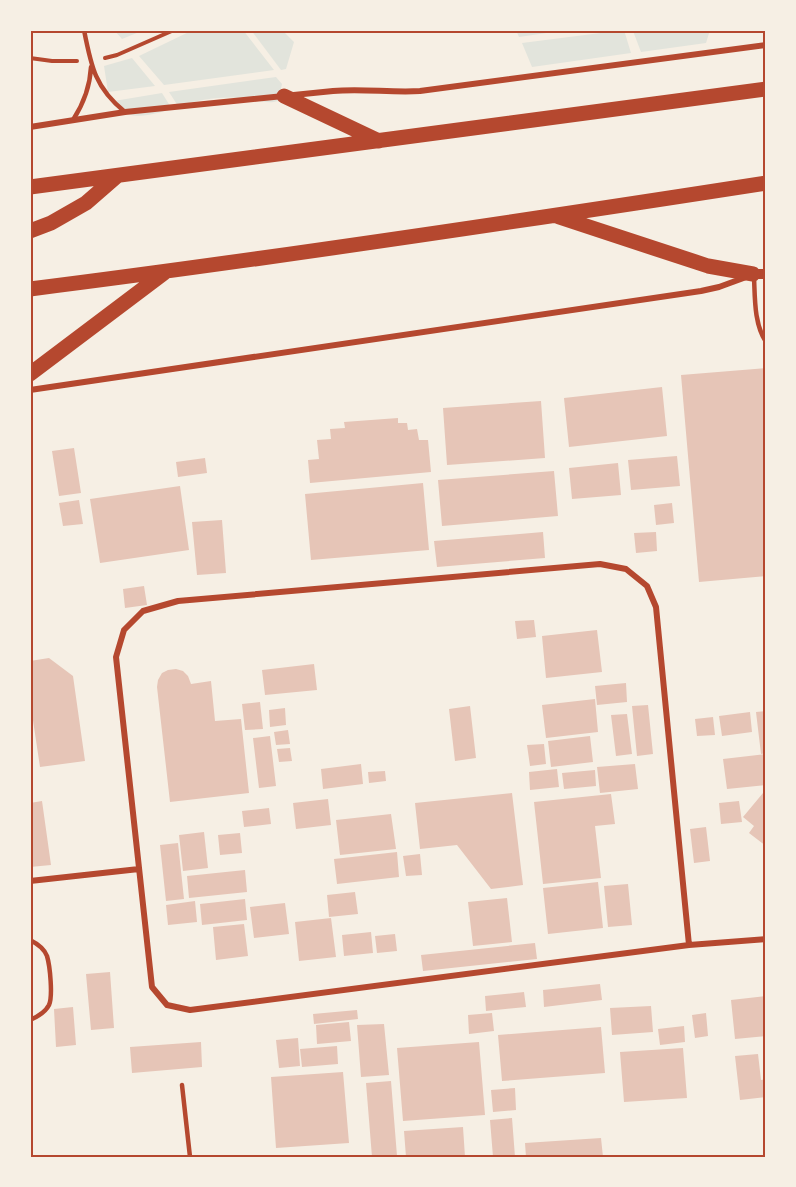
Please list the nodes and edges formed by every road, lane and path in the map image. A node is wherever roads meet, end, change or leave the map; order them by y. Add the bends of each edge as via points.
1 (84, 30) edge
2 (766, 45) edge
3 (91, 61) junction
4 (766, 89) edge
5 (284, 96) junction
6 (125, 112) junction
7 (73, 121) junction
8 (30, 127) edge
9 (379, 141) junction
10 (117, 176) junction
11 (766, 183) edge
12 (30, 187) edge
13 (556, 216) junction
14 (30, 231) edge
15 (166, 271) junction
16 (762, 272) edge
17 (30, 289) edge
18 (766, 342) edge
19 (30, 374) edge
20 (30, 390) edge
21 (139, 869) junction
22 (30, 881) edge
23 (766, 939) edge
24 (30, 940) edge
25 (689, 945) junction
26 (30, 1020) edge
27 (182, 1085) dead end
28 (190, 1157) edge

1 - 3 lane
2 - 5 street via 420,91 347,89
3 - 6 lane via 103,90
3 - 7 lane via 87,93
4 - 9 main road
5 - 6 street
5 - 9 main road
6 - 7 street
7 - 8 street
9 - 10 main road
10 - 12 main road
10 - 14 main road via 86,203 51,224
11 - 13 main road
13 - 15 main road
13 - 16 main road via 694,261 724,269
15 - 17 main road
15 - 19 main road
16 - 18 lane via 756,314
16 - 20 street via 701,291
21 - 22 street
21 - 25 street via 152,987 167,1005 190,1010
21 - 25 street via 116,657 123,630 142,611 178,601 600,564 626,569 647,586 656,607
23 - 25 street
24 - 26 lane via 47,957 51,997 44,1011
27 - 28 lane

